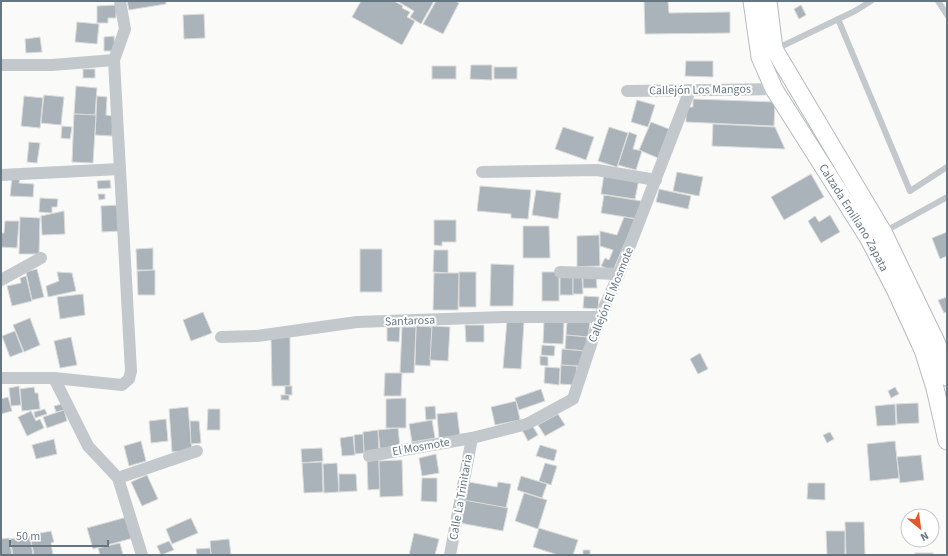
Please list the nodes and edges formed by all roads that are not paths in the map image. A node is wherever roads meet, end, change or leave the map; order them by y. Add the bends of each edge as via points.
1 (120, 1) edge
2 (752, 1) edge
3 (768, 1) edge
4 (871, 1) edge
5 (938, 1) edge
6 (947, 15) edge
7 (838, 19) junction
8 (774, 49) junction
9 (114, 60) junction
10 (1, 65) edge
11 (774, 89) junction
12 (690, 90) junction
13 (627, 91) dead end
14 (947, 167) edge
15 (120, 170) junction
16 (482, 172) dead end
17 (1, 175) edge
18 (656, 180) junction
19 (947, 197) edge
20 (883, 232) junction
21 (41, 258) dead end
22 (560, 272) dead end
23 (619, 274) junction
24 (1, 280) edge
25 (600, 317) junction
26 (221, 337) dead end
27 (947, 377) edge
28 (1, 378) edge
29 (54, 378) junction
30 (472, 438) junction
31 (947, 441) edge
32 (196, 451) dead end
33 (369, 456) dead end
34 (118, 478) junction
35 (142, 555) edge
36 (450, 555) edge

1 - 9 street via 125,29
2 - 11 main road, Calzada Emiliano Zapata via 760,57
3 - 8 main road, Calzada Emiliano Zapata
4 - 7 lane
5 - 6 lane
7 - 8 lane
7 - 14 lane via 910,191
8 - 20 main road, Calzada Emiliano Zapata
9 - 10 street
9 - 15 street
11 - 12 street, Callejón Los Mangos
11 - 31 main road, Calzada Emiliano Zapata via 869,239 896,289 923,350
12 - 13 street, Callejón Los Mangos
12 - 18 street, Callejón El Mosmote
15 - 17 street
15 - 29 street via 131,371 129,379 122,385
16 - 18 street via 597,170
18 - 23 street, Callejón El Mosmote
19 - 20 lane
20 - 27 main road, Calzada Emiliano Zapata via 937,344
21 - 24 street
22 - 23 street
23 - 25 street, Callejón El Mosmote
25 - 26 street, Santarosa via 357,322 257,336
25 - 30 street, Callejón El Mosmote via 573,399 527,424
28 - 29 street
29 - 34 street via 88,446
30 - 33 street, El Mosmote
30 - 36 street, Calle La Trinitaria
32 - 34 street
34 - 35 street

